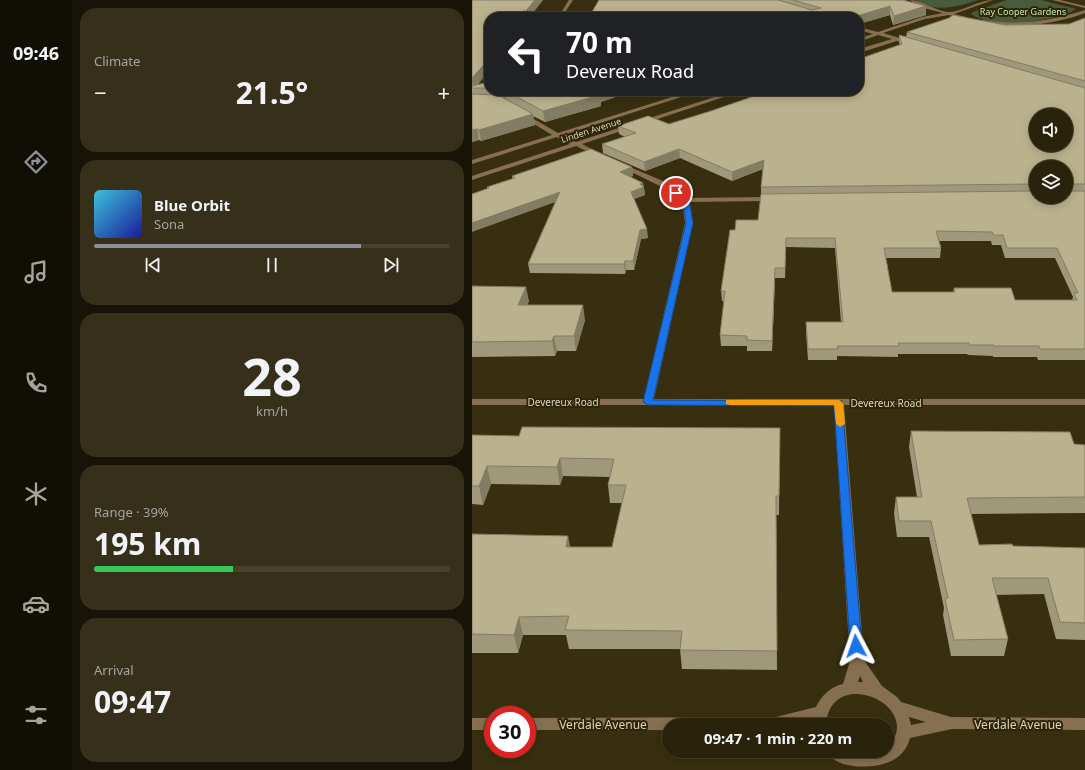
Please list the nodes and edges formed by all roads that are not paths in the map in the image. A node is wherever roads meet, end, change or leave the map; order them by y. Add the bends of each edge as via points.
1 (572, 0) edge
2 (912, 0) edge
3 (991, 0) edge
4 (1054, 0) edge
5 (1085, 7) edge
6 (1085, 11) edge
7 (564, 12) edge
8 (948, 14) junction
9 (968, 19) edge
10 (976, 20) edge
11 (947, 21) edge
12 (864, 30) edge
13 (878, 34) junction
14 (909, 34) edge
15 (864, 38) edge
16 (896, 39) junction
17 (919, 45) edge
18 (864, 49) edge
19 (504, 96) edge
20 (681, 96) edge
21 (724, 96) edge
22 (493, 102) edge
23 (500, 102) junction
24 (507, 106) edge
25 (514, 110) edge
26 (557, 135) junction
27 (576, 145) junction
28 (472, 162) edge
29 (472, 178) edge
30 (786, 199) edge
31 (686, 200) junction
32 (472, 402) edge
33 (648, 402) junction
34 (1085, 402) edge
35 (839, 403) junction
36 (857, 661) junction
37 (849, 688) junction
38 (877, 691) junction
39 (900, 708) junction
40 (820, 718) edge
41 (952, 723) junction
42 (472, 724) edge
43 (484, 724) edge
44 (536, 724) edge
45 (662, 724) edge
46 (1085, 724) edge
47 (905, 733) junction
48 (844, 758) edge
49 (853, 765) edge
50 (878, 765) edge

1 - 7 street
2 - 8 street
3 - 8 street
4 - 5 street
6 - 10 street via 1062,20 1043,23 1014,24
8 - 9 street
8 - 11 street via 950,19
8 - 13 street via 930,17
12 - 13 street
13 - 15 street
13 - 16 street
14 - 16 street
16 - 17 street
16 - 18 street
19 - 23 street
20 - 26 street, Linden Avenue
21 - 27 street, Linden Avenue
22 - 23 street
23 - 24 street
25 - 26 street
26 - 27 street
26 - 28 street, Linden Avenue
27 - 29 street, Linden Avenue
27 - 31 street via 667,186
30 - 31 street
31 - 33 street via 689,223
32 - 33 street, Devereux Road
33 - 35 street, Devereux Road
34 - 35 street, Devereux Road
35 - 36 street
36 - 37 street
36 - 38 street
37 - 38 street
37 - 40 street via 836,693 826,702
38 - 39 street via 890,698
39 - 41 street, Verdale Avenue
39 - 47 street
41 - 46 street, Verdale Avenue
41 - 47 street, Verdale Avenue
42 - 43 street
44 - 45 street, Verdale Avenue
47 - 50 street via 899,746
48 - 49 street
49 - 50 street via 866,762

